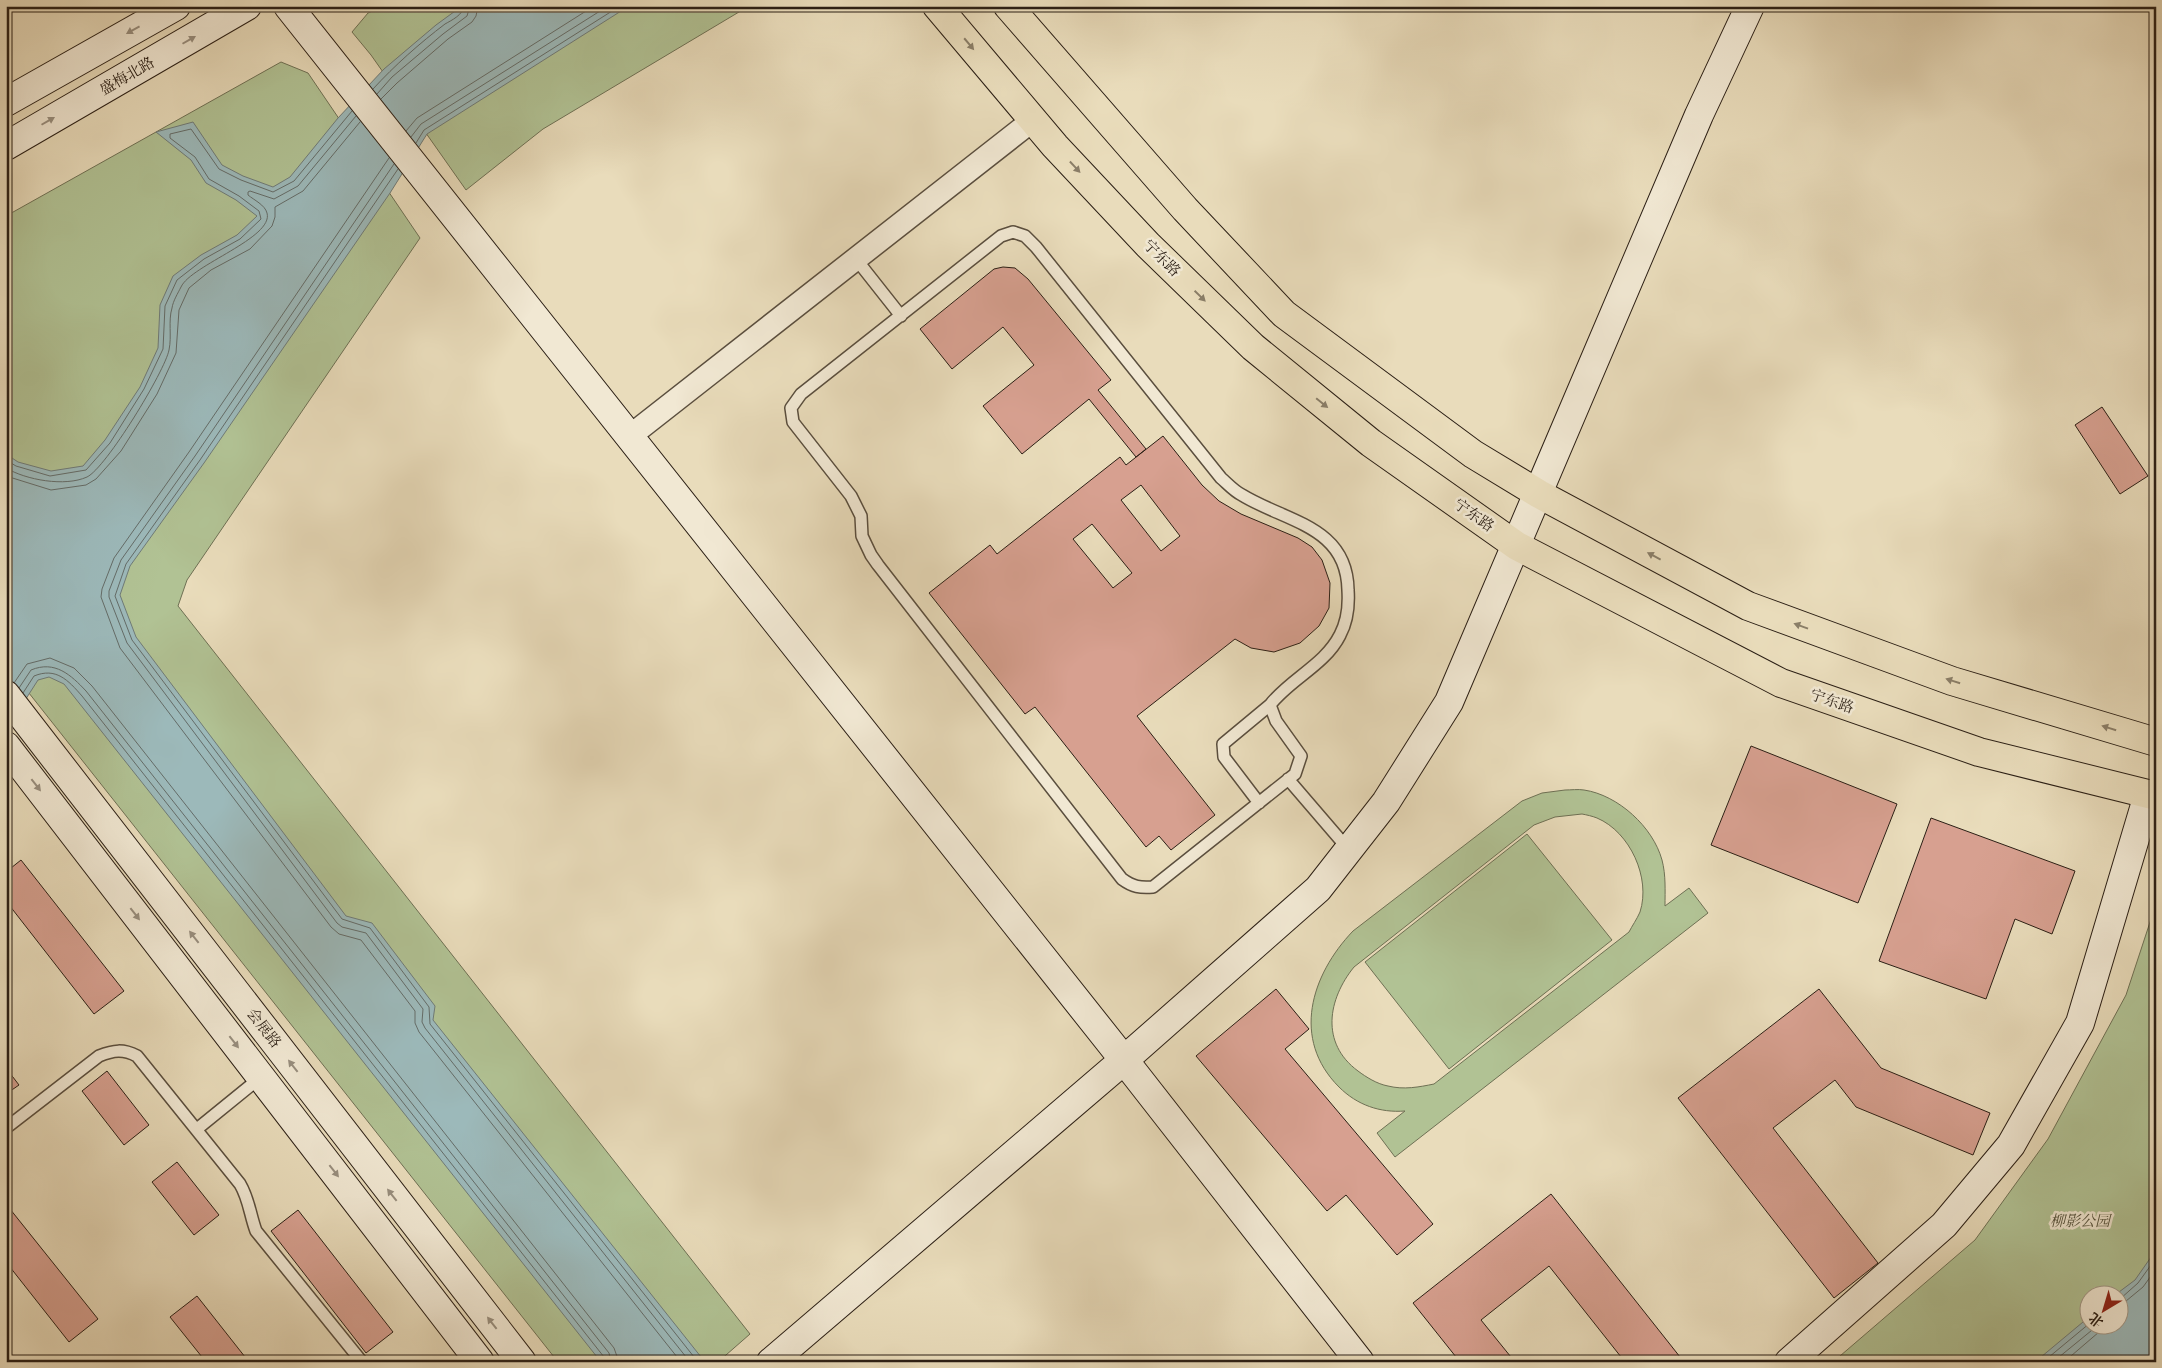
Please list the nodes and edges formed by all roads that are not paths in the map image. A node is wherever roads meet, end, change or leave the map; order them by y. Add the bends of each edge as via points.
1 (176, 6) edge
2 (248, 6) edge
3 (288, 6) edge
4 (937, 6) edge
5 (1008, 6) edge
6 (1750, 6) edge
7 (6, 102) edge
8 (1033, 120) junction
9 (6, 146) edge
10 (856, 259) junction
11 (901, 316) junction
12 (630, 436) junction
13 (1539, 494) junction
14 (1517, 546) junction
15 (8, 697) edge
16 (1270, 706) junction
17 (2156, 742) edge
18 (6, 746) edge
19 (1288, 779) junction
20 (2152, 796) edge
21 (1259, 803) junction
22 (1349, 850) junction
23 (1124, 1060) junction
24 (261, 1077) junction
25 (6, 1128) edge
26 (197, 1129) junction
27 (362, 1362) edge
28 (480, 1362) edge
29 (522, 1362) edge
30 (771, 1362) edge
31 (1360, 1362) edge
32 (1789, 1362) edge

1 -> 7 street
9 -> 2 street, 盛梅北路
3 - 12 street
4 -> 8 main road, 宁东路
5 - 13 main road via 1185,209 1284,314 1473,454
6 - 13 street via 1699,115
8 - 10 street
8 -> 14 main road, 宁东路 via 1148,245 1253,347 1371,442
10 - 11 lane
10 - 12 street
11 - 16 lane via 1001,236 1013,232 1025,236 1221,478 1241,495 1297,520 1327,540 1342,558 1348,576 1349,607 1340,635 1316,665 1280,693
11 - 21 lane via 801,394 791,408 793,422 851,496 861,516 862,536 871,555 1122,879 1131,886 1153,888
12 - 23 street
13 - 14 street
17 -> 13 main road via 1952,681 1748,606
14 - 20 main road, 宁东路 via 1781,683 1979,752
14 - 22 street via 1449,702 1386,802
29 -> 15 street, 会展路
16 - 19 lane via 1276,721 1301,756 1295,774
16 - 21 lane via 1223,744 1224,757
18 -> 24 street
19 - 21 lane
19 - 22 lane
20 - 32 street via 2080,1024 2011,1146 1944,1225
22 - 23 street via 1318,889
23 - 30 street
23 - 31 street
24 - 26 lane
24 -> 28 street
25 - 26 lane via 99,1056 124,1050 137,1056
26 - 27 lane via 248,1196 250,1216 256,1231

